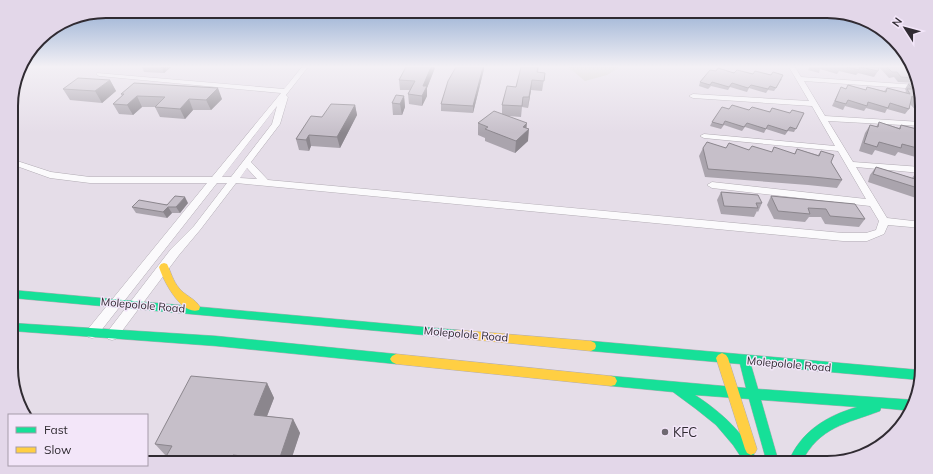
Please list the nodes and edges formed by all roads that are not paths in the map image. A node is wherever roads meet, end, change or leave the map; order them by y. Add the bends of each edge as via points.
1 (265, 89) edge
2 (804, 89) edge
3 (286, 91) junction
4 (693, 96) dead end
5 (812, 104) junction
6 (822, 118) junction
7 (915, 124) edge
8 (704, 136) dead end
9 (841, 149) junction
10 (247, 163) junction
11 (18, 164) edge
12 (851, 164) junction
13 (915, 169) edge
14 (216, 180) junction
15 (234, 180) junction
16 (265, 182) junction
17 (712, 185) dead end
18 (874, 203) junction
19 (884, 221) junction
20 (915, 224) edge
21 (158, 251) junction
22 (175, 252) junction
23 (164, 267) junction
24 (18, 295) edge
25 (117, 303) junction
26 (135, 304) junction
27 (200, 310) junction
28 (18, 327) edge
29 (92, 333) junction
30 (112, 335) junction
31 (722, 358) junction
32 (744, 360) junction
33 (914, 375) edge
34 (671, 386) junction
35 (734, 393) junction
36 (754, 394) junction
37 (891, 403) junction
38 (907, 404) edge
39 (749, 456) edge
40 (753, 456) edge
41 (771, 456) edge
42 (798, 456) edge

1 - 3 street
2 - 5 street
3 - 10 street via 276,124
3 - 14 street
4 - 5 street
5 - 6 street
6 - 7 street
6 - 9 street
8 - 9 street
9 - 12 street
10 - 15 street
10 - 16 street
11 - 14 street via 50,175 90,180
12 - 13 street
12 - 18 street
14 - 15 street
14 - 21 street
15 - 16 street
15 - 22 street
16 - 19 street via 843,237 867,237 880,232
17 - 18 street
18 - 19 street
19 - 20 street
21 - 22 street
21 - 25 street
22 - 23 street
23 - 26 street
23 - 27 main road via 170,288 184,301
24 - 25 main road, Molepolole Road
25 - 26 main road, Molepolole Road
25 - 29 street
26 - 27 main road, Molepolole Road
26 - 30 street
27 - 31 main road, Molepolole Road
28 - 29 main road
29 - 30 main road
30 - 34 main road via 224,342
31 - 32 main road, Molepolole Road
31 - 35 main road
32 - 33 main road, Molepolole Road
32 - 36 main road
34 - 35 main road
34 - 39 main road via 700,403 724,422 743,444
35 - 36 main road
35 - 40 main road
36 - 37 main road
36 - 41 main road
37 - 38 main road
37 - 42 main road via 845,414 820,426

